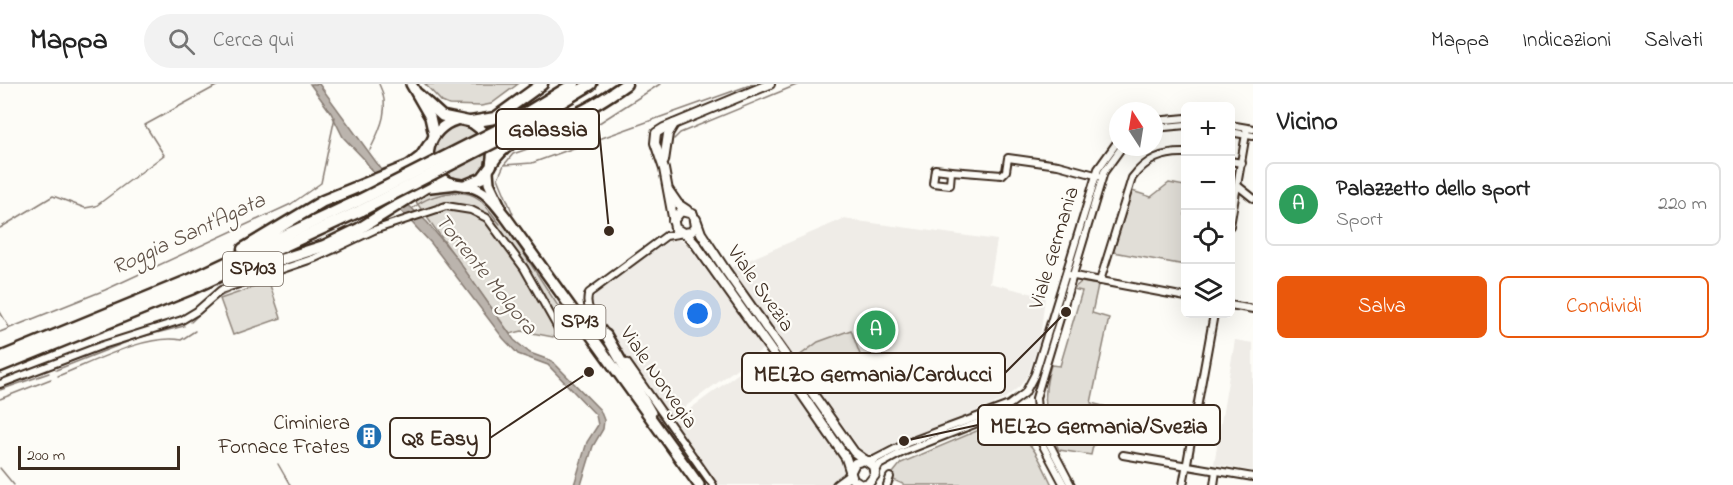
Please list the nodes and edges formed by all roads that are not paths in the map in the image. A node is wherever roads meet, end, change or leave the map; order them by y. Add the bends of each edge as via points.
1 (411, 84) edge
2 (542, 84) edge
3 (574, 84) edge
4 (591, 84) edge
5 (626, 84) edge
6 (770, 84) edge
7 (418, 94) junction
8 (1181, 118) edge
9 (456, 120) junction
10 (1163, 120) edge
11 (471, 122) junction
12 (676, 123) junction
13 (1181, 125) edge
14 (1163, 127) edge
15 (1235, 127) edge
16 (1250, 132) edge
17 (502, 133) junction
18 (431, 140) junction
19 (1109, 152) edge
20 (1181, 153) edge
21 (1115, 156) edge
22 (1235, 162) edge
23 (1242, 163) junction
24 (490, 167) junction
25 (664, 169) junction
26 (951, 171) dead end
27 (1099, 177) junction
28 (459, 185) junction
29 (1238, 186) junction
30 (667, 187) junction
31 (1253, 198) edge
32 (360, 206) junction
33 (1233, 210) edge
34 (689, 212) junction
35 (505, 216) junction
36 (696, 219) junction
37 (674, 224) junction
38 (684, 233) junction
39 (1069, 275) junction
40 (1100, 281) junction
41 (1181, 296) edge
42 (1235, 306) edge
43 (1253, 309) edge
44 (97, 318) junction
45 (1213, 318) edge
46 (110, 323) junction
47 (583, 326) junction
48 (606, 335) junction
49 (0, 358) edge
50 (0, 366) edge
51 (0, 384) edge
52 (1021, 396) junction
53 (1014, 401) junction
54 (1035, 407) junction
55 (1020, 418) junction
56 (656, 427) junction
57 (1123, 455) dead end
58 (866, 460) junction
59 (1187, 465) junction
60 (850, 471) junction
61 (1216, 471) junction
62 (875, 474) junction
63 (890, 477) dead end
64 (1253, 477) edge
65 (857, 484) edge
66 (693, 485) edge
67 (699, 485) edge
68 (713, 485) edge
69 (837, 485) edge
70 (887, 485) edge
71 (1064, 485) edge
72 (1071, 485) edge
73 (1183, 485) edge
74 (1214, 485) edge

1 - 7 main road, SP13
2 - 11 highway via 495,118
3 - 17 highway, SP103
4 - 17 highway, SP103
5 - 24 highway via 584,111 513,142
6 - 12 street
7 - 9 main road, SP13 via 440,115
7 - 18 main road, SP13 via 432,122
8 - 10 street
9 - 11 main road, SP13
9 - 18 main road via 444,124
11 - 24 main road, SP13 via 488,135 494,148
12 - 25 street via 668,132
12 - 25 street via 656,134
13 - 14 street
15 - 16 street
16 - 23 street
17 - 32 highway, SP103, bridge
18 - 28 main road, SP13 via 431,166 440,178
18 - 44 highway, SP103 via 418,160 323,201 231,256
19 - 27 street, Viale Germania
20 - 40 street via 1155,158 1132,178
21 - 27 street, Viale Germania
22 - 23 street
23 - 29 street
24 - 28 main road via 478,181
24 - 35 main road, SP13 via 489,183
25 - 30 street
26 - 27 street, Viale Germania via 1004,174 1008,158 1058,165
27 - 39 street, Viale Germania
28 - 35 main road, SP13 via 484,193
28 - 46 highway, SP103 via 426,187 324,246
29 - 31 street
29 - 33 street
30 - 34 street, Viale Svezia via 676,202
30 - 37 street
32 - 44 highway, SP103
32 - 46 highway, SP103 via 193,288
34 - 36 street, Viale Svezia
34 - 37 street via 678,213
35 - 47 main road, SP13
36 - 38 street via 693,230
36 - 58 street, Viale Svezia via 701,233 750,306 854,452
37 - 38 street, Viale Svezia via 677,231
38 - 48 street, Viale Norvegia via 666,236 591,290 587,304
38 - 60 street, Viale Svezia via 790,377 846,458
39 - 40 street
39 - 52 street, Viale Germania via 1034,378
39 - 54 street, Viale Germania
40 - 41 street
42 - 43 street
44 - 49 highway, SP103
45 - 59 street
46 - 50 highway, SP103
47 - 51 street via 568,332 559,330 524,268 484,216 451,206 404,219 315,258 221,290 182,320
47 - 56 main road, SP13
48 - 56 main road
48 - 68 street, Viale Norvegia
52 - 53 street
52 - 54 street via 1030,397
53 - 55 street via 1012,410
53 - 58 street
54 - 55 street via 1031,417
54 - 72 street via 1038,422
55 - 62 street via 999,415 921,445 880,464
55 - 71 street via 1033,426
56 - 66 main road, SP13
56 - 67 main road, SP13
57 - 59 street
58 - 60 street via 856,462
58 - 62 street via 873,465
59 - 61 street
59 - 73 street
60 - 65 street
60 - 69 street
61 - 64 street
61 - 74 street
62 - 65 street via 869,483
63 - 70 street

